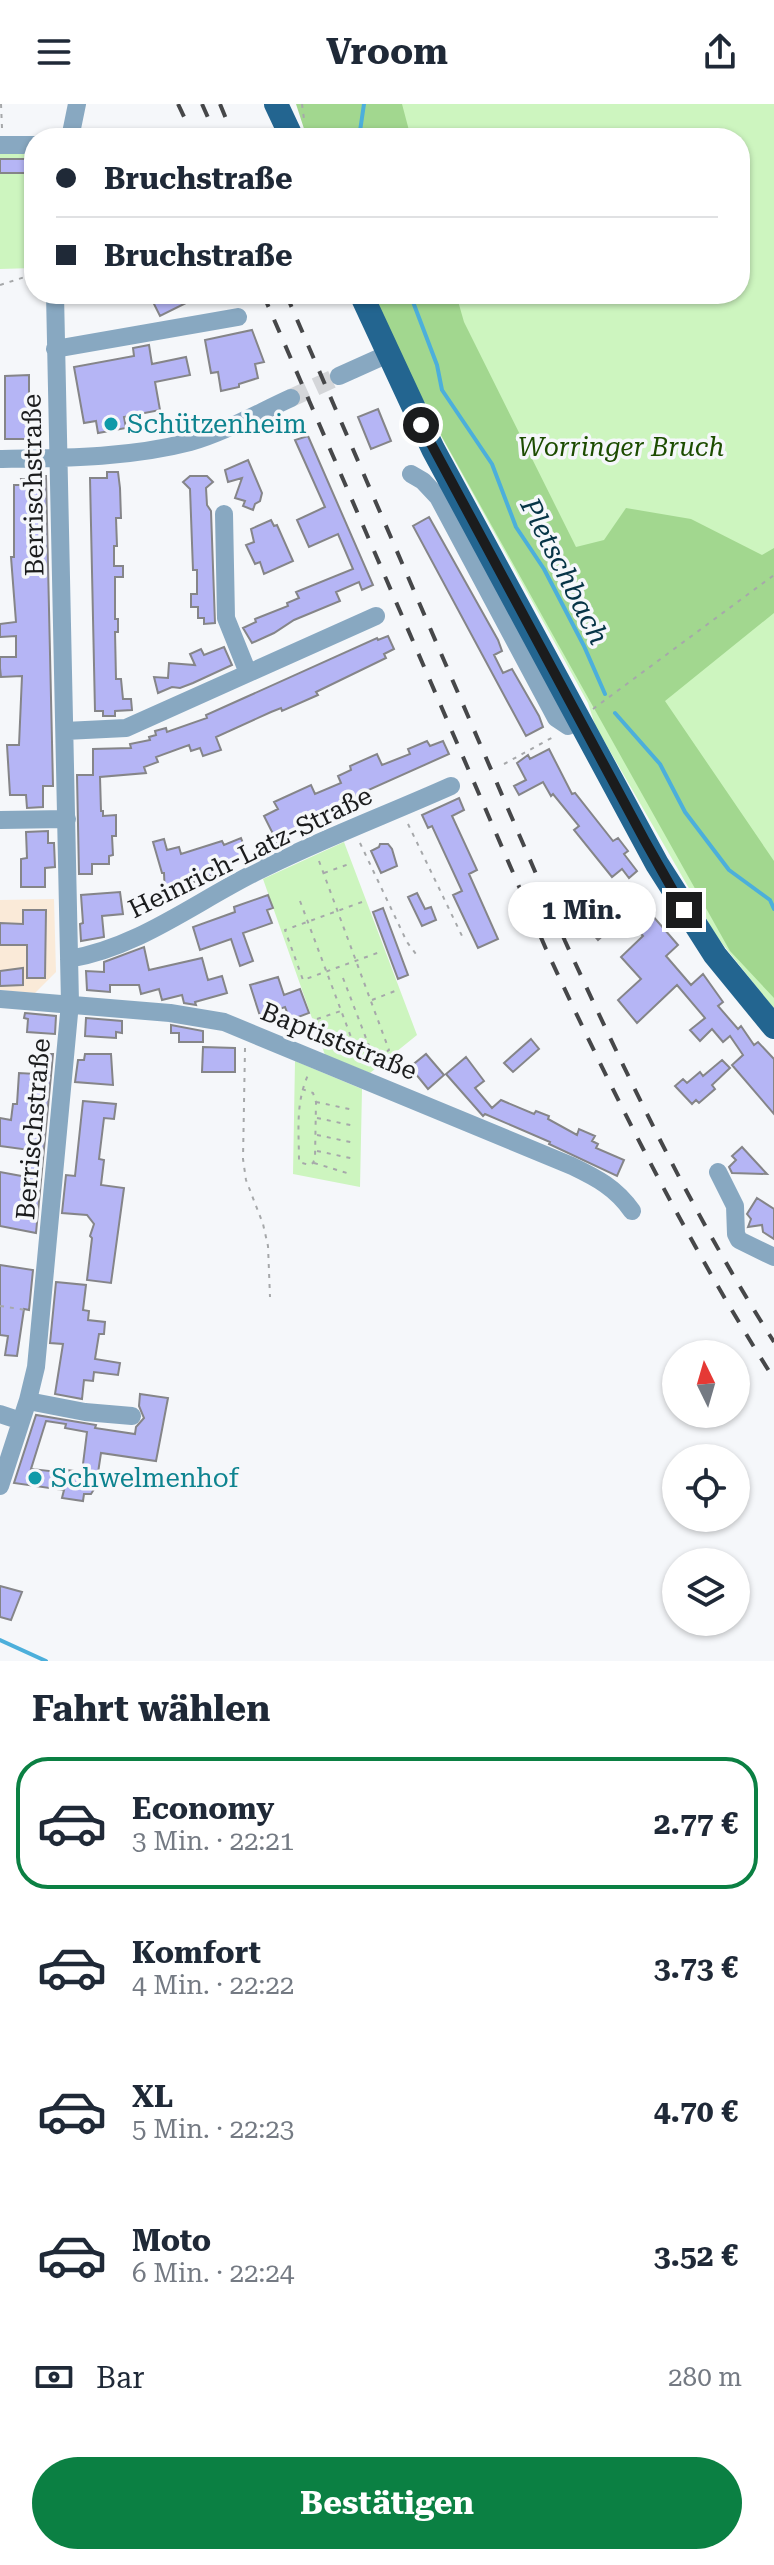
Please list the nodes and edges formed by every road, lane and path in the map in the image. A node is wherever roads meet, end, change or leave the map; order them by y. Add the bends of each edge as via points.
1 (1, 104) edge
2 (77, 104) edge
3 (276, 104) edge
4 (72, 128) edge
5 (287, 128) edge
6 (1, 145) edge
7 (24, 145) edge
8 (24, 277) edge
9 (0, 285) edge
10 (55, 304) edge
11 (366, 304) edge
12 (238, 317) dead end
13 (55, 349) junction
14 (388, 354) junction
15 (339, 376) tunnel mouth
16 (291, 398) tunnel mouth
17 (58, 457) junction
18 (0, 459) edge
19 (411, 474) dead end
20 (224, 514) dead end
21 (774, 575) edge
22 (376, 616) dead end
23 (248, 673) junction
24 (574, 723) junction
25 (65, 731) junction
26 (504, 764) dead end
27 (451, 786) dead end
28 (401, 808) junction
29 (67, 819) junction
30 (0, 820) edge
31 (353, 827) junction
32 (313, 845) junction
33 (349, 864) dead end
34 (323, 873) junction
35 (300, 901) dead end
36 (362, 902) dead end
37 (338, 911) junction
38 (307, 922) junction
39 (463, 938) dead end
40 (380, 952) dead end
41 (416, 954) dead end
42 (69, 959) junction
43 (356, 960) junction
44 (326, 971) junction
45 (343, 978) dead end
46 (395, 991) dead end
47 (0, 999) edge
48 (371, 1000) junction
49 (70, 1003) junction
50 (341, 1011) junction
51 (317, 1019) dead end
52 (774, 1027) edge
53 (246, 1031) junction
54 (375, 1060) junction
55 (314, 1061) junction
56 (361, 1074) junction
57 (302, 1089) junction
58 (316, 1102) junction
59 (354, 1110) dead end
60 (316, 1118) junction
61 (355, 1126) dead end
62 (316, 1135) junction
63 (355, 1143) dead end
64 (315, 1150) junction
65 (355, 1159) dead end
66 (313, 1163) junction
67 (718, 1172) dead end
68 (347, 1173) dead end
69 (632, 1211) dead end
70 (774, 1257) edge
71 (270, 1297) dead end
72 (0, 1306) edge
73 (42, 1313) junction
74 (28, 1401) junction
75 (0, 1414) edge
76 (132, 1416) dead end
77 (21, 1421) junction
78 (0, 1486) edge

1 - 6 path
2 - 4 street
3 - 5 main road
6 - 7 street
8 - 9 path
10 - 13 street, Berrischstraße
11 - 14 main road
12 - 13 street
13 - 17 street, Berrischstraße
14 - 15 street
14 - 24 main road
16 - 17 street via 191,441
17 - 18 street
17 - 25 street, Berrischstraße
19 - 24 street via 438,497 556,718
20 - 23 street via 226,618
21 - 24 path
22 - 23 street
23 - 25 street via 126,728
24 - 26 path
24 - 52 main road via 684,910
25 - 29 street, Berrischstraße
27 - 28 street, Heinrich-Latz-Straße
28 - 31 street, Heinrich-Latz-Straße
28 - 39 path
29 - 30 street
29 - 42 street, Berrischstraße
31 - 32 street, Heinrich-Latz-Straße
31 - 41 path
32 - 34 path
32 - 42 street, Heinrich-Latz-Straße via 148,932
33 - 34 path
34 - 37 path
35 - 38 path
36 - 37 path
37 - 38 path
37 - 43 path
38 - 44 path
38 - 44 path via 285,930 303,980
40 - 43 path
42 - 49 street, Berrischstraße
43 - 44 path
43 - 48 path
44 - 50 path
45 - 54 path
46 - 48 path
47 - 49 street, Baptiststraße
48 - 54 path via 389,1050
49 - 53 street, Baptiststraße via 203,1017
49 - 73 street, Berrischstraße
50 - 51 path
50 - 56 path
53 - 55 street, Baptiststraße
53 - 71 path via 243,1159 268,1246
54 - 56 path
55 - 56 street, Baptiststraße
55 - 57 path
56 - 69 street, Baptiststraße via 604,1182
57 - 58 path via 313,1093
57 - 66 path via 299,1162
58 - 59 path
58 - 60 path
60 - 61 path
60 - 62 path
62 - 63 path
62 - 64 path
64 - 65 path
64 - 66 path
66 - 68 path
67 - 70 street via 735,1206 739,1240
72 - 73 path
73 - 74 street, Berrischstraße
74 - 76 street
74 - 77 street, Berrischstraße
75 - 77 street
77 - 78 street, Berrischstraße

